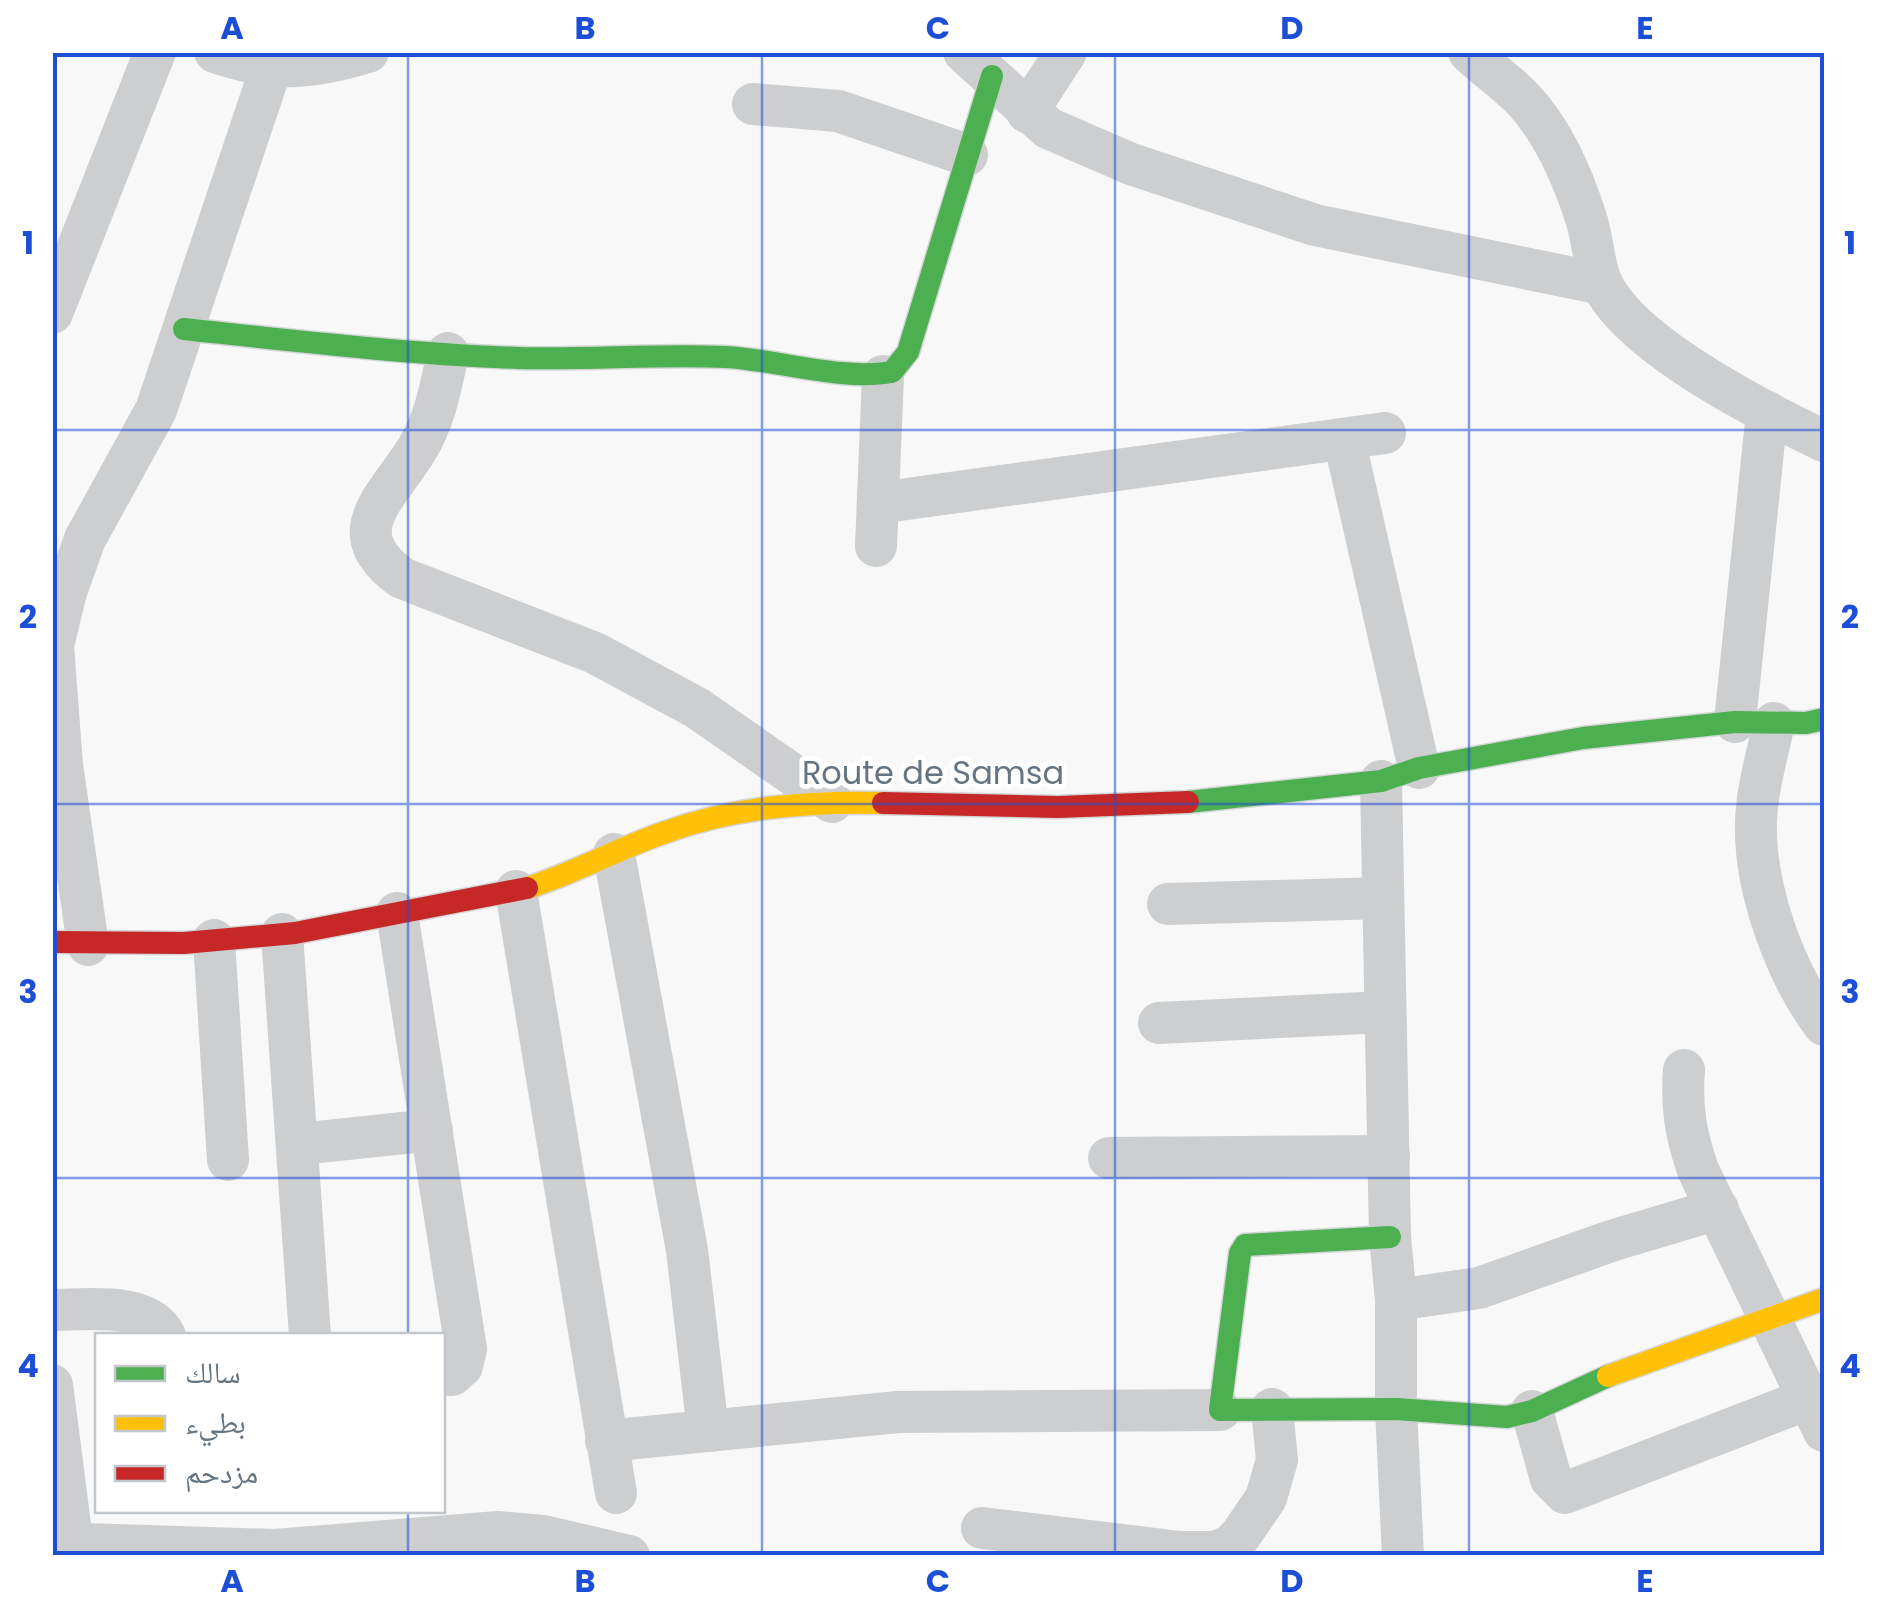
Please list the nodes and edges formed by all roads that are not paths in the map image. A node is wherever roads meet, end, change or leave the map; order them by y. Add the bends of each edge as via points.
1 (155, 52) edge
2 (215, 52) edge
3 (368, 52) edge
4 (1066, 52) edge
5 (1469, 52) edge
6 (978, 64) edge
7 (271, 68) junction
8 (753, 104) dead end
9 (1027, 112) junction
10 (966, 155) junction
11 (1602, 284) junction
12 (52, 313) edge
13 (184, 328) junction
14 (448, 354) junction
15 (883, 376) junction
16 (1767, 412) junction
17 (1824, 441) edge
18 (878, 503) junction
19 (876, 546) dead end
20 (53, 645) edge
21 (1824, 718) edge
22 (1755, 722) junction
23 (1400, 775) junction
24 (832, 802) junction
25 (614, 854) junction
26 (516, 891) junction
27 (1383, 898) junction
28 (1168, 904) dead end
29 (397, 913) junction
30 (282, 934) junction
31 (214, 940) junction
32 (70, 944) edge
33 (1386, 1012) junction
34 (1159, 1022) dead end
35 (1824, 1025) edge
36 (1684, 1070) dead end
37 (432, 1130) junction
38 (299, 1144) junction
39 (1390, 1156) junction
40 (1110, 1158) dead end
41 (228, 1160) dead end
42 (1718, 1209) junction
43 (1390, 1238) junction
44 (1396, 1300) junction
45 (1824, 1300) edge
46 (52, 1310) edge
47 (1768, 1318) junction
48 (163, 1333) edge
49 (310, 1333) edge
50 (445, 1374) edge
51 (52, 1385) edge
52 (1272, 1409) junction
53 (1396, 1409) junction
54 (1220, 1410) junction
55 (1532, 1411) junction
56 (1816, 1415) edge
57 (708, 1431) junction
58 (606, 1441) junction
59 (616, 1492) dead end
60 (982, 1528) dead end
61 (191, 1530) edge
62 (66, 1548) edge
63 (630, 1556) edge
64 (1403, 1556) edge

1 - 12 street
2 - 7 street
3 - 7 street via 321,66
4 - 9 street
5 - 11 street via 1521,97 1554,141 1586,216
6 - 9 street
6 - 10 street
7 - 13 street
8 - 10 street via 838,112
9 - 11 street via 1093,150 1315,225
10 - 15 street via 908,352
11 - 16 street via 1660,346
13 - 14 street
13 - 20 street via 156,410 86,539
14 - 15 street via 725,357
14 - 24 street via 428,428 375,509 372,542 379,562 402,578 612,662 697,708
15 - 18 street
16 - 17 street
16 - 22 street
18 - 19 street
18 - 23 street via 1365,436
20 - 32 street
21 - 22 street, Route de Samsa
22 - 23 street, Route de Samsa via 1583,738
22 - 35 street via 1756,826 1770,910 1805,1000
23 - 24 street, Route de Samsa via 1190,802
23 - 27 street
24 - 25 street, Route de Samsa via 736,810
25 - 26 street, Route de Samsa
25 - 57 street via 686,1250
26 - 29 street, Route de Samsa
26 - 58 street
27 - 28 street
27 - 33 street
29 - 30 street, Route de Samsa
29 - 37 street
30 - 31 street, Route de Samsa
30 - 38 street
31 - 32 street, Route de Samsa
31 - 41 street
33 - 34 street
33 - 39 street
36 - 42 street via 1688,1140
37 - 38 street
37 - 50 street via 466,1349 462,1366
38 - 49 street
39 - 40 street
39 - 43 street
42 - 44 street via 1478,1288
42 - 47 street
43 - 44 street
43 - 54 street via 1245,1245
44 - 53 street
45 - 47 street
46 - 48 street via 117,1311 156,1323
47 - 55 street
47 - 56 street
51 - 62 street
52 - 53 street
52 - 54 street
52 - 60 street via 1277,1460 1266,1498 1230,1546 1180,1552
53 - 55 street via 1507,1417
53 - 64 street
54 - 57 street via 898,1412
55 - 56 street via 1551,1479 1565,1493
57 - 58 street
58 - 59 street
61 - 62 street
61 - 63 street via 275,1550 498,1532

